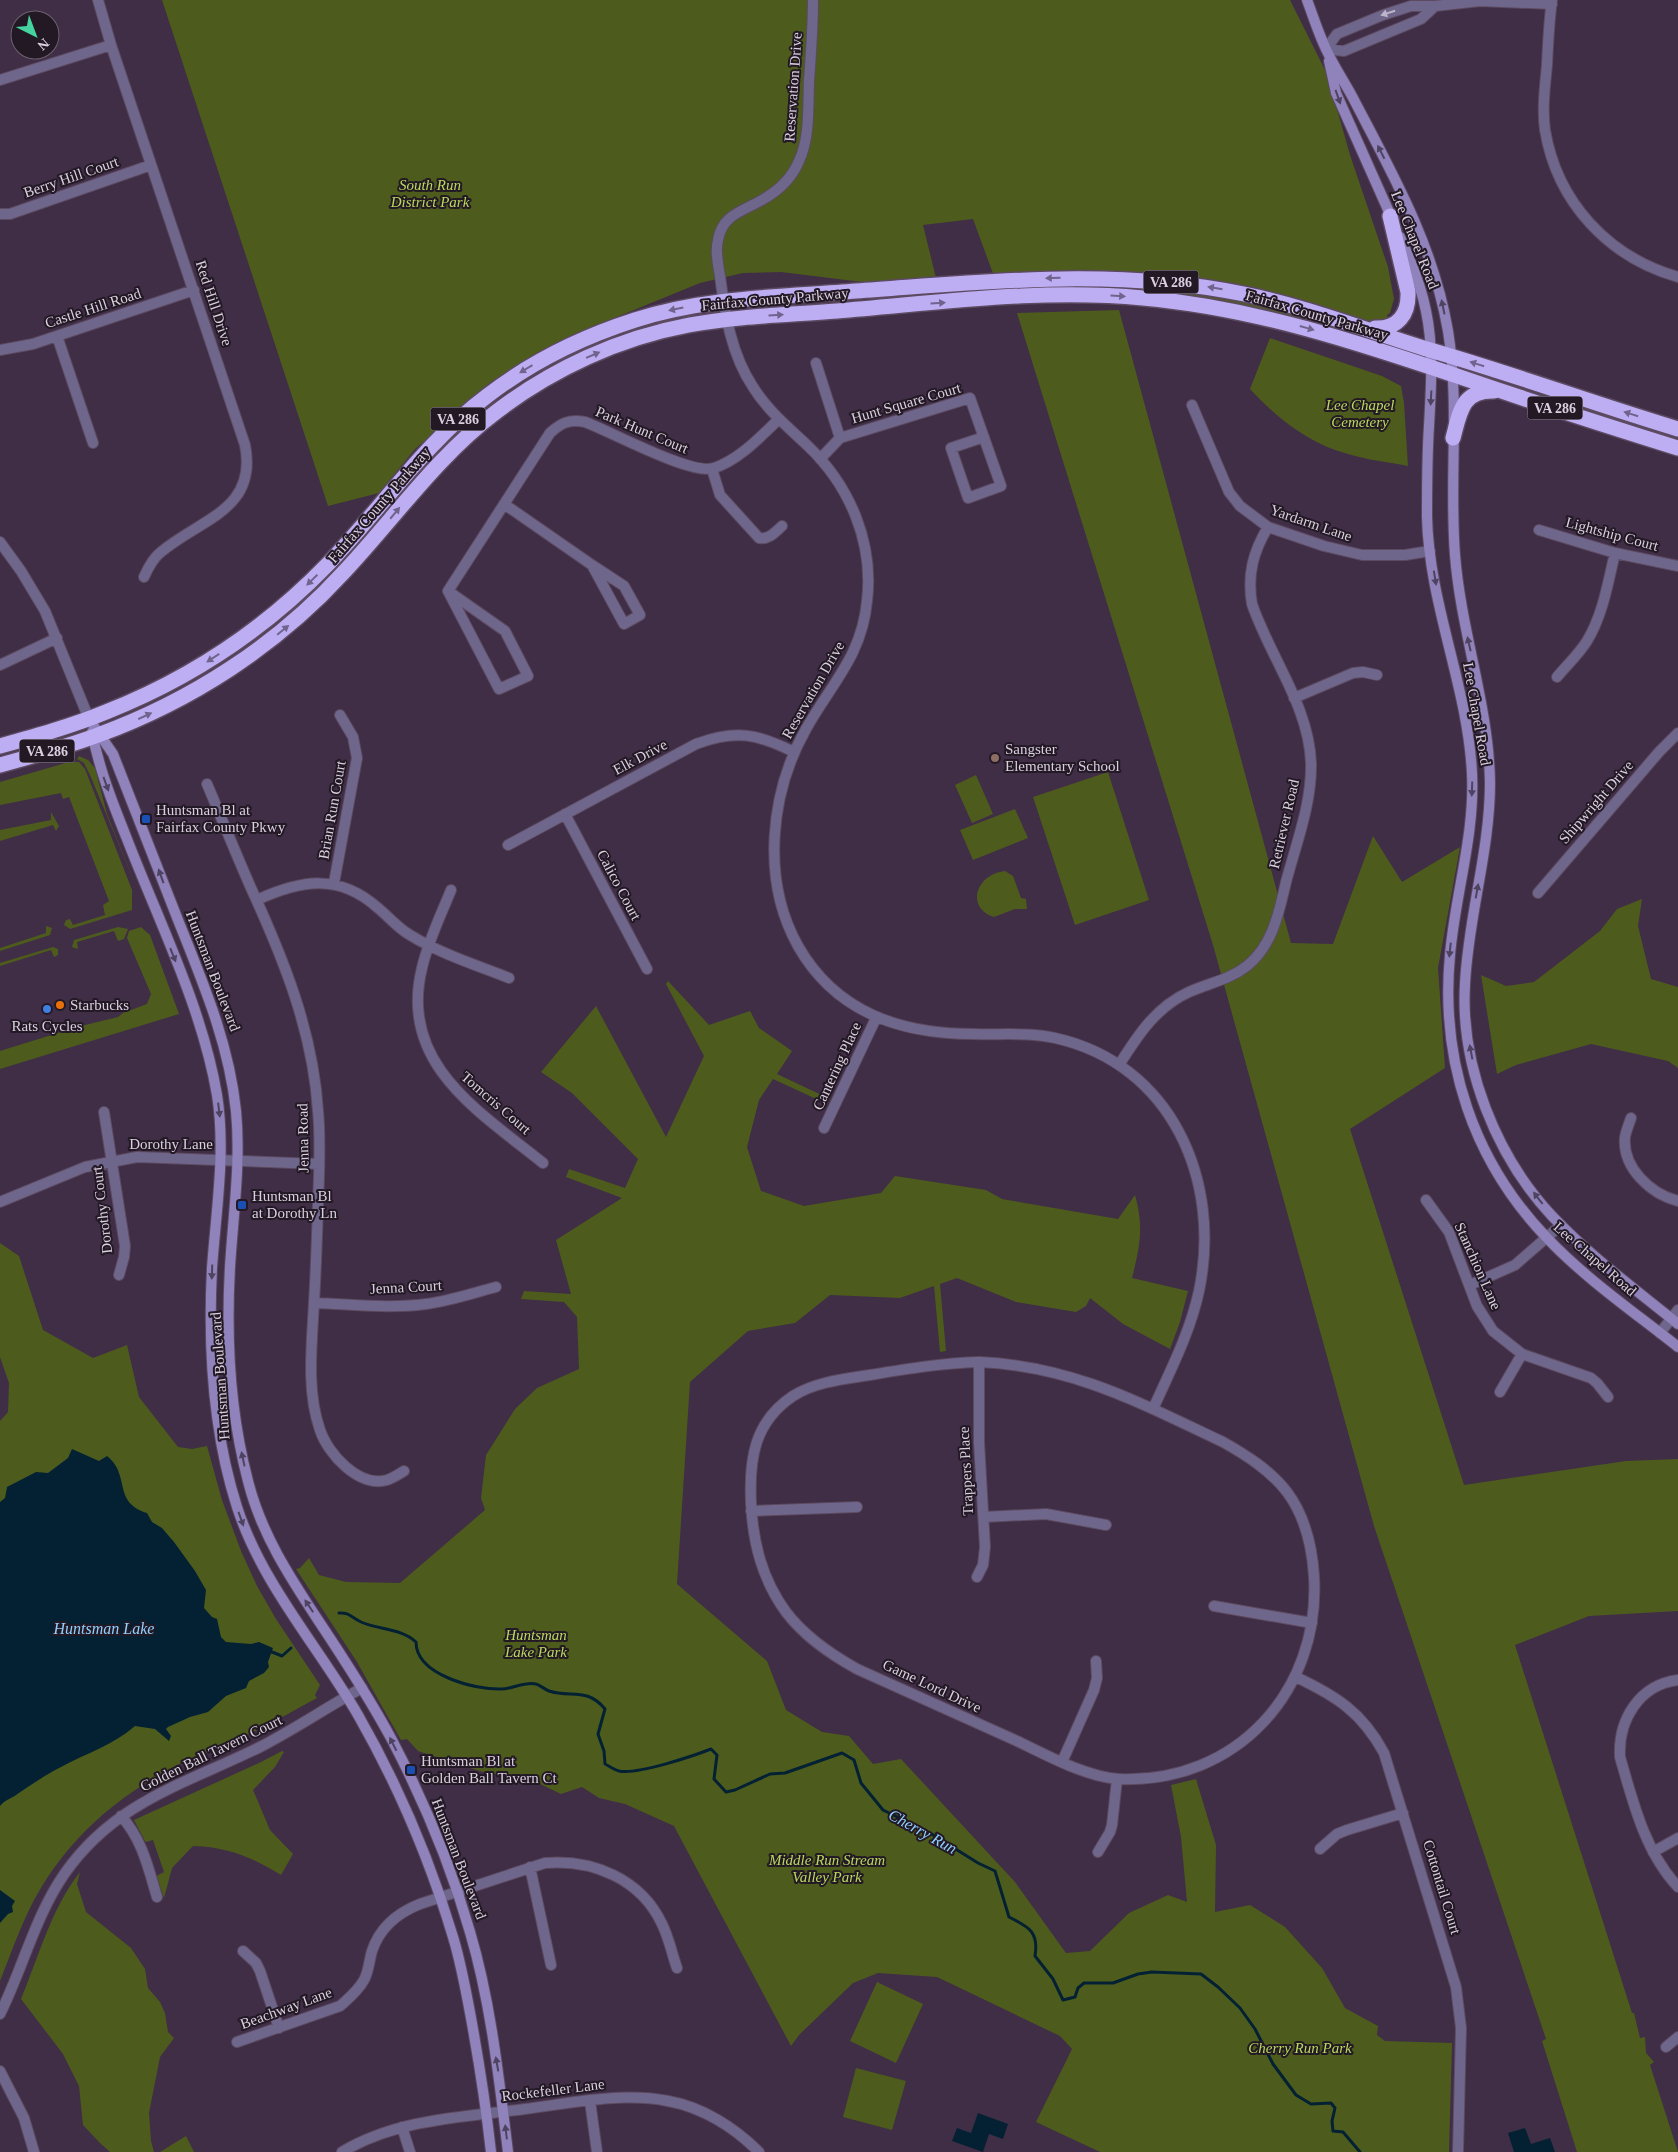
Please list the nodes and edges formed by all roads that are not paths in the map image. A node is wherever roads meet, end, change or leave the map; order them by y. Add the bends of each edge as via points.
1 (98, 0) edge
2 (812, 0) edge
3 (1306, 0) edge
4 (1552, 2) edge
5 (1435, 6) junction
6 (111, 45) junction
7 (1326, 50) junction
8 (0, 80) edge
9 (151, 165) junction
10 (0, 214) edge
11 (1390, 216) junction
12 (1678, 277) edge
13 (194, 290) junction
14 (724, 302) junction
15 (728, 320) junction
16 (1368, 328) junction
17 (57, 336) junction
18 (0, 350) edge
19 (1430, 350) junction
20 (1451, 355) junction
21 (816, 363) dead end
22 (1432, 367) junction
23 (1453, 374) junction
24 (1507, 392) junction
25 (1192, 405) dead end
26 (778, 420) junction
27 (1678, 429) edge
28 (984, 437) junction
29 (840, 438) junction
30 (1453, 438) junction
31 (93, 443) dead end
32 (1678, 448) edge
33 (820, 459) junction
34 (712, 469) junction
35 (504, 504) junction
36 (782, 526) dead end
37 (1268, 527) junction
38 (1539, 530) dead end
39 (0, 542) edge
40 (1430, 551) junction
41 (1615, 553) junction
42 (592, 565) junction
43 (1678, 566) edge
44 (144, 577) dead end
45 (448, 592) junction
46 (57, 638) junction
47 (0, 665) edge
48 (1376, 675) dead end
49 (1558, 677) dead end
50 (1294, 698) junction
51 (340, 715) dead end
52 (89, 719) junction
53 (1678, 733) edge
54 (97, 736) junction
55 (0, 746) edge
56 (794, 752) junction
57 (0, 765) edge
58 (207, 784) dead end
59 (565, 814) junction
60 (1468, 838) junction
61 (1486, 842) junction
62 (508, 844) dead end
63 (334, 883) junction
64 (451, 890) dead end
65 (1538, 893) dead end
66 (257, 900) junction
67 (429, 946) junction
68 (647, 969) dead end
69 (509, 978) dead end
70 (876, 1018) junction
71 (1119, 1065) junction
72 (104, 1112) dead end
73 (1631, 1118) dead end
74 (824, 1128) dead end
75 (220, 1160) junction
76 (237, 1160) junction
77 (112, 1161) junction
78 (543, 1163) dead end
79 (319, 1164) junction
80 (1426, 1200) dead end
81 (1678, 1201) edge
82 (0, 1202) edge
83 (1561, 1225) junction
84 (1547, 1238) junction
85 (119, 1275) dead end
86 (1470, 1285) junction
87 (496, 1287) dead end
88 (314, 1302) junction
89 (1676, 1318) edge
90 (1660, 1333) junction
91 (1678, 1347) edge
92 (1522, 1354) junction
93 (979, 1362) junction
94 (1500, 1392) dead end
95 (1608, 1397) dead end
96 (1153, 1409) junction
97 (404, 1471) dead end
98 (857, 1507) dead end
99 (752, 1511) junction
100 (984, 1517) junction
101 (1106, 1525) dead end
102 (977, 1577) dead end
103 (1214, 1606) dead end
104 (1312, 1623) junction
105 (1096, 1660) dead end
106 (1296, 1676) junction
107 (1678, 1680) edge
108 (362, 1688) junction
109 (347, 1697) junction
110 (1062, 1762) junction
111 (1117, 1779) junction
112 (1403, 1813) junction
113 (122, 1816) junction
114 (1678, 1838) edge
115 (1320, 1849) dead end
116 (1098, 1852) dead end
117 (1653, 1852) junction
118 (530, 1867) junction
119 (1678, 1887) edge
120 (457, 1891) junction
121 (157, 1897) dead end
122 (440, 1897) junction
123 (243, 1951) dead end
124 (552, 1965) dead end
125 (677, 1968) dead end
126 (0, 2014) edge
127 (279, 2028) junction
128 (1678, 2037) edge
129 (237, 2042) dead end
130 (1666, 2047) dead end
131 (0, 2071) edge
132 (590, 2101) junction
133 (504, 2112) junction
134 (486, 2114) junction
135 (402, 2127) junction
136 (34, 2152) edge
137 (342, 2152) edge
138 (410, 2152) edge
139 (491, 2152) edge
140 (508, 2152) edge
141 (596, 2152) edge
142 (759, 2152) edge
143 (1458, 2152) edge

1 - 6 street, Red Hill Drive
2 - 14 street, Reservation Drive via 807,126 802,154 783,184 733,215 723,225 717,250
3 - 7 street, Lee Chapel Road
4 - 5 street via 1480,1
4 - 12 street via 1545,128 1560,181 1584,218 1605,239 1638,262
5 - 7 street via 1420,19 1344,51
5 -> 7 street via 1411,6 1383,14 1337,34
6 - 8 street
6 - 9 street, Red Hill Drive
7 -> 11 street, Lee Chapel Road via 1336,93
20 -> 7 street, Lee Chapel Road via 1442,302 1426,247 1407,203
9 - 10 street, Berry Hill Court via 10,214
9 - 13 street, Red Hill Drive
11 - 16 highway via 1408,302 1398,323 1384,329
11 - 19 street, Lee Chapel Road via 1418,282 1426,312
13 - 17 street, Castle Hill Road
13 - 44 street, Red Hill Drive via 245,445 246,477 240,494 230,504 160,552
14 - 15 street, Reservation Drive
16 -> 14 highway, Fairfax County Parkway / VA 286 via 1247,294 1115,278 1045,278
14 -> 52 highway, Fairfax County Parkway / VA 286 via 673,310 627,323 581,340 518,374 448,428 330,561 266,621 186,675
15 -> 22 highway, Fairfax County Parkway / VA 286 via 1018,297 1126,296 1260,315
15 - 26 street, Reservation Drive via 733,346 744,372
54 -> 15 highway, Fairfax County Parkway / VA 286 via 156,711 211,682 288,626 343,574 454,447 521,393 563,369 615,346 670,329
16 - 19 highway, Fairfax County Parkway / VA 286
17 - 18 street, Castle Hill Road
17 - 31 street
19 - 20 highway, Fairfax County Parkway / VA 286
19 - 22 street, Lee Chapel Road
20 - 23 street, Lee Chapel Road
27 -> 20 highway, Fairfax County Parkway / VA 286
21 - 29 street, Hunt Square Court
22 - 23 highway, Fairfax County Parkway / VA 286
22 -> 40 street, Lee Chapel Road via 1427,480
23 - 24 highway, Fairfax County Parkway / VA 286
23 - 30 street, Lee Chapel Road
24 - 30 highway via 1482,391 1469,398 1460,412
24 - 32 highway, Fairfax County Parkway / VA 286
25 - 37 street, Yardarm Lane via 1229,492 1246,512
26 - 33 street, Reservation Drive
26 - 34 street via 731,460
28 - 28 street, Hunt Square Court via 1002,486 968,498 951,448
28 - 29 street, Hunt Square Court via 970,398
29 - 33 street, Hunt Square Court
61 -> 30 street, Lee Chapel Road via 1489,759 1455,556
33 - 56 street, Reservation Drive via 838,481 857,517 867,557 868,600 852,656
34 - 35 street, Park Hunt Court via 688,466 601,428 573,420 560,424 550,434
34 - 36 street via 720,495 759,538 770,536
35 - 42 street
35 - 45 street, Park Hunt Court
37 - 40 street, Yardarm Lane via 1362,555 1405,555
37 - 50 street, Retriever Road via 1251,562 1250,592 1257,619
38 - 41 street, Lightship Court
39 - 46 street, Huntsman Boulevard via 45,611
40 -> 60 street, Lee Chapel Road via 1470,746 1472,783
41 - 43 street, Lightship Court
41 - 49 street via 1593,630 1582,649
42 - 42 street via 624,624 640,615 624,586
45 - 45 street via 505,631 528,676 499,690
46 - 47 street
46 - 52 street, Huntsman Boulevard
48 - 50 street via 1353,673
50 - 71 street, Retriever Road via 1309,743 1310,784 1271,936 1258,956 1238,972 1187,993 1160,1010 1144,1027
51 - 63 street, Brian Run Court via 353,737 357,758
52 - 54 street, Huntsman Boulevard
52 - 55 highway, Fairfax County Parkway / VA 286
53 - 65 street, Shipwright Drive
54 - 57 highway, Fairfax County Parkway / VA 286
54 -> 75 street, Huntsman Boulevard via 97,760 206,1045 217,1097
76 -> 54 street, Huntsman Boulevard via 235,1108 223,1040 212,1004 113,754
56 - 59 street, Elk Drive via 768,739 751,735 711,738
56 - 70 street, Reservation Drive via 782,788 775,828 775,871 782,909 797,943 817,972 844,998
58 - 66 street, Jenna Road
59 - 62 street, Elk Drive
59 - 68 street, Calico Court
60 - 61 street
60 -> 84 street, Lee Chapel Road via 1449,957 1447,1002 1451,1050 1465,1102 1490,1159 1518,1204
83 -> 61 street, Lee Chapel Road via 1528,1187 1503,1145 1483,1099 1471,1056 1464,987
63 - 66 street via 294,886
63 - 67 street via 367,899 399,928
64 - 67 street, Tomcris Court
66 - 79 street, Jenna Road via 292,985 309,1046 318,1112
67 - 69 street
67 - 78 street, Tomcris Court via 420,979 418,1004 433,1058 463,1099
70 - 71 street, Reservation Drive via 924,1032 1052,1037 1097,1052
70 - 74 street, Cantering Place
71 - 96 street, Reservation Drive via 1150,1090 1178,1130 1192,1162 1204,1217 1204,1258 1194,1311
72 - 77 street, Dorothy Court
73 - 81 street via 1625,1137 1634,1169 1655,1192
75 - 76 street, Dorothy Lane
75 - 77 street, Dorothy Lane via 137,1157
75 -> 109 street, Huntsman Boulevard via 212,1273 212,1348 219,1423 230,1484 245,1529 264,1570
76 - 79 street, Dorothy Lane
108 -> 76 street, Huntsman Boulevard via 280,1561 261,1522 248,1480 236,1421 230,1348 230,1273
77 - 82 street, Dorothy Lane via 85,1167
77 - 85 street, Dorothy Court via 125,1246
79 - 88 street, Jenna Road
80 - 86 street, Stanchion Lane via 1449,1232
83 - 84 street
83 - 89 street, Lee Chapel Road via 1588,1251
84 - 86 street via 1515,1265
84 - 90 street, Lee Chapel Road
86 - 92 street, Stanchion Lane via 1487,1323 1499,1337
87 - 88 street, Jenna Court via 425,1304 396,1306
88 - 97 street, Jenna Road via 312,1384 317,1420 326,1442 343,1464 371,1480 387,1480
89 - 90 street
90 - 91 street, Lee Chapel Road
92 - 94 street
92 - 95 street, Stanchion Lane via 1591,1378
93 - 96 street, Game Lord Drive via 1063,1373
93 - 99 street, Game Lord Drive via 919,1367 853,1378 815,1386 794,1396 772,1415 756,1442 751,1462
93 - 100 street, Trappers Place via 979,1442
96 - 104 street, Game Lord Drive via 1241,1452 1262,1466 1286,1491 1300,1515 1310,1543 1314,1585
98 - 99 street
99 - 110 street, Game Lord Drive via 755,1546 768,1582 788,1614 816,1643 857,1669
100 - 101 street via 1046,1514
100 - 102 street, Trappers Place via 985,1557
103 - 104 street
104 - 106 street, Game Lord Drive
105 - 110 street via 1094,1690
106 - 111 street, Game Lord Drive via 1264,1722 1223,1755 1173,1774
106 - 112 street, Cottontail Court via 1337,1698 1367,1726 1384,1753
107 - 117 street via 1653,1688 1639,1699 1620,1735 1620,1757 1643,1831
108 - 109 street, Golden Ball Tavern Court
120 -> 108 street, Huntsman Boulevard via 414,1787
109 - 113 street, Golden Ball Tavern Court via 282,1735 154,1796
109 - 122 street, Huntsman Boulevard via 399,1794
110 - 111 street, Game Lord Drive
111 - 116 street via 1110,1832
112 - 115 street via 1337,1834
112 - 143 street, Cottontail Court via 1456,1987 1461,2028
113 - 121 street via 140,1843
113 - 126 street, Golden Ball Tavern Court via 92,1841 56,1888 38,1922
114 - 117 street
117 - 119 street
118 - 120 street, Beachway Lane
118 - 124 street
118 - 125 street, Beachway Lane via 578,1863 604,1870 626,1882 645,1898 658,1915
120 - 122 street, Beachway Lane
133 -> 120 street, Huntsman Boulevard via 481,1974
122 - 127 street, Beachway Lane via 410,1908 391,1920 377,1939 364,1980 340,2006
122 - 134 street, Huntsman Boulevard via 463,1978
123 - 127 street via 260,1971
127 - 129 street, Beachway Lane
128 - 130 street
131 - 136 street via 24,2118
132 - 133 street, Rockefeller Lane
132 - 141 street
132 - 142 street, Rockefeller Lane via 642,2098 682,2105 725,2125
133 - 134 street, Rockefeller Lane
140 -> 133 street, Huntsman Boulevard
134 - 135 street, Rockefeller Lane
134 - 139 street, Huntsman Boulevard
135 - 137 street, Rockefeller Lane
135 - 138 street

